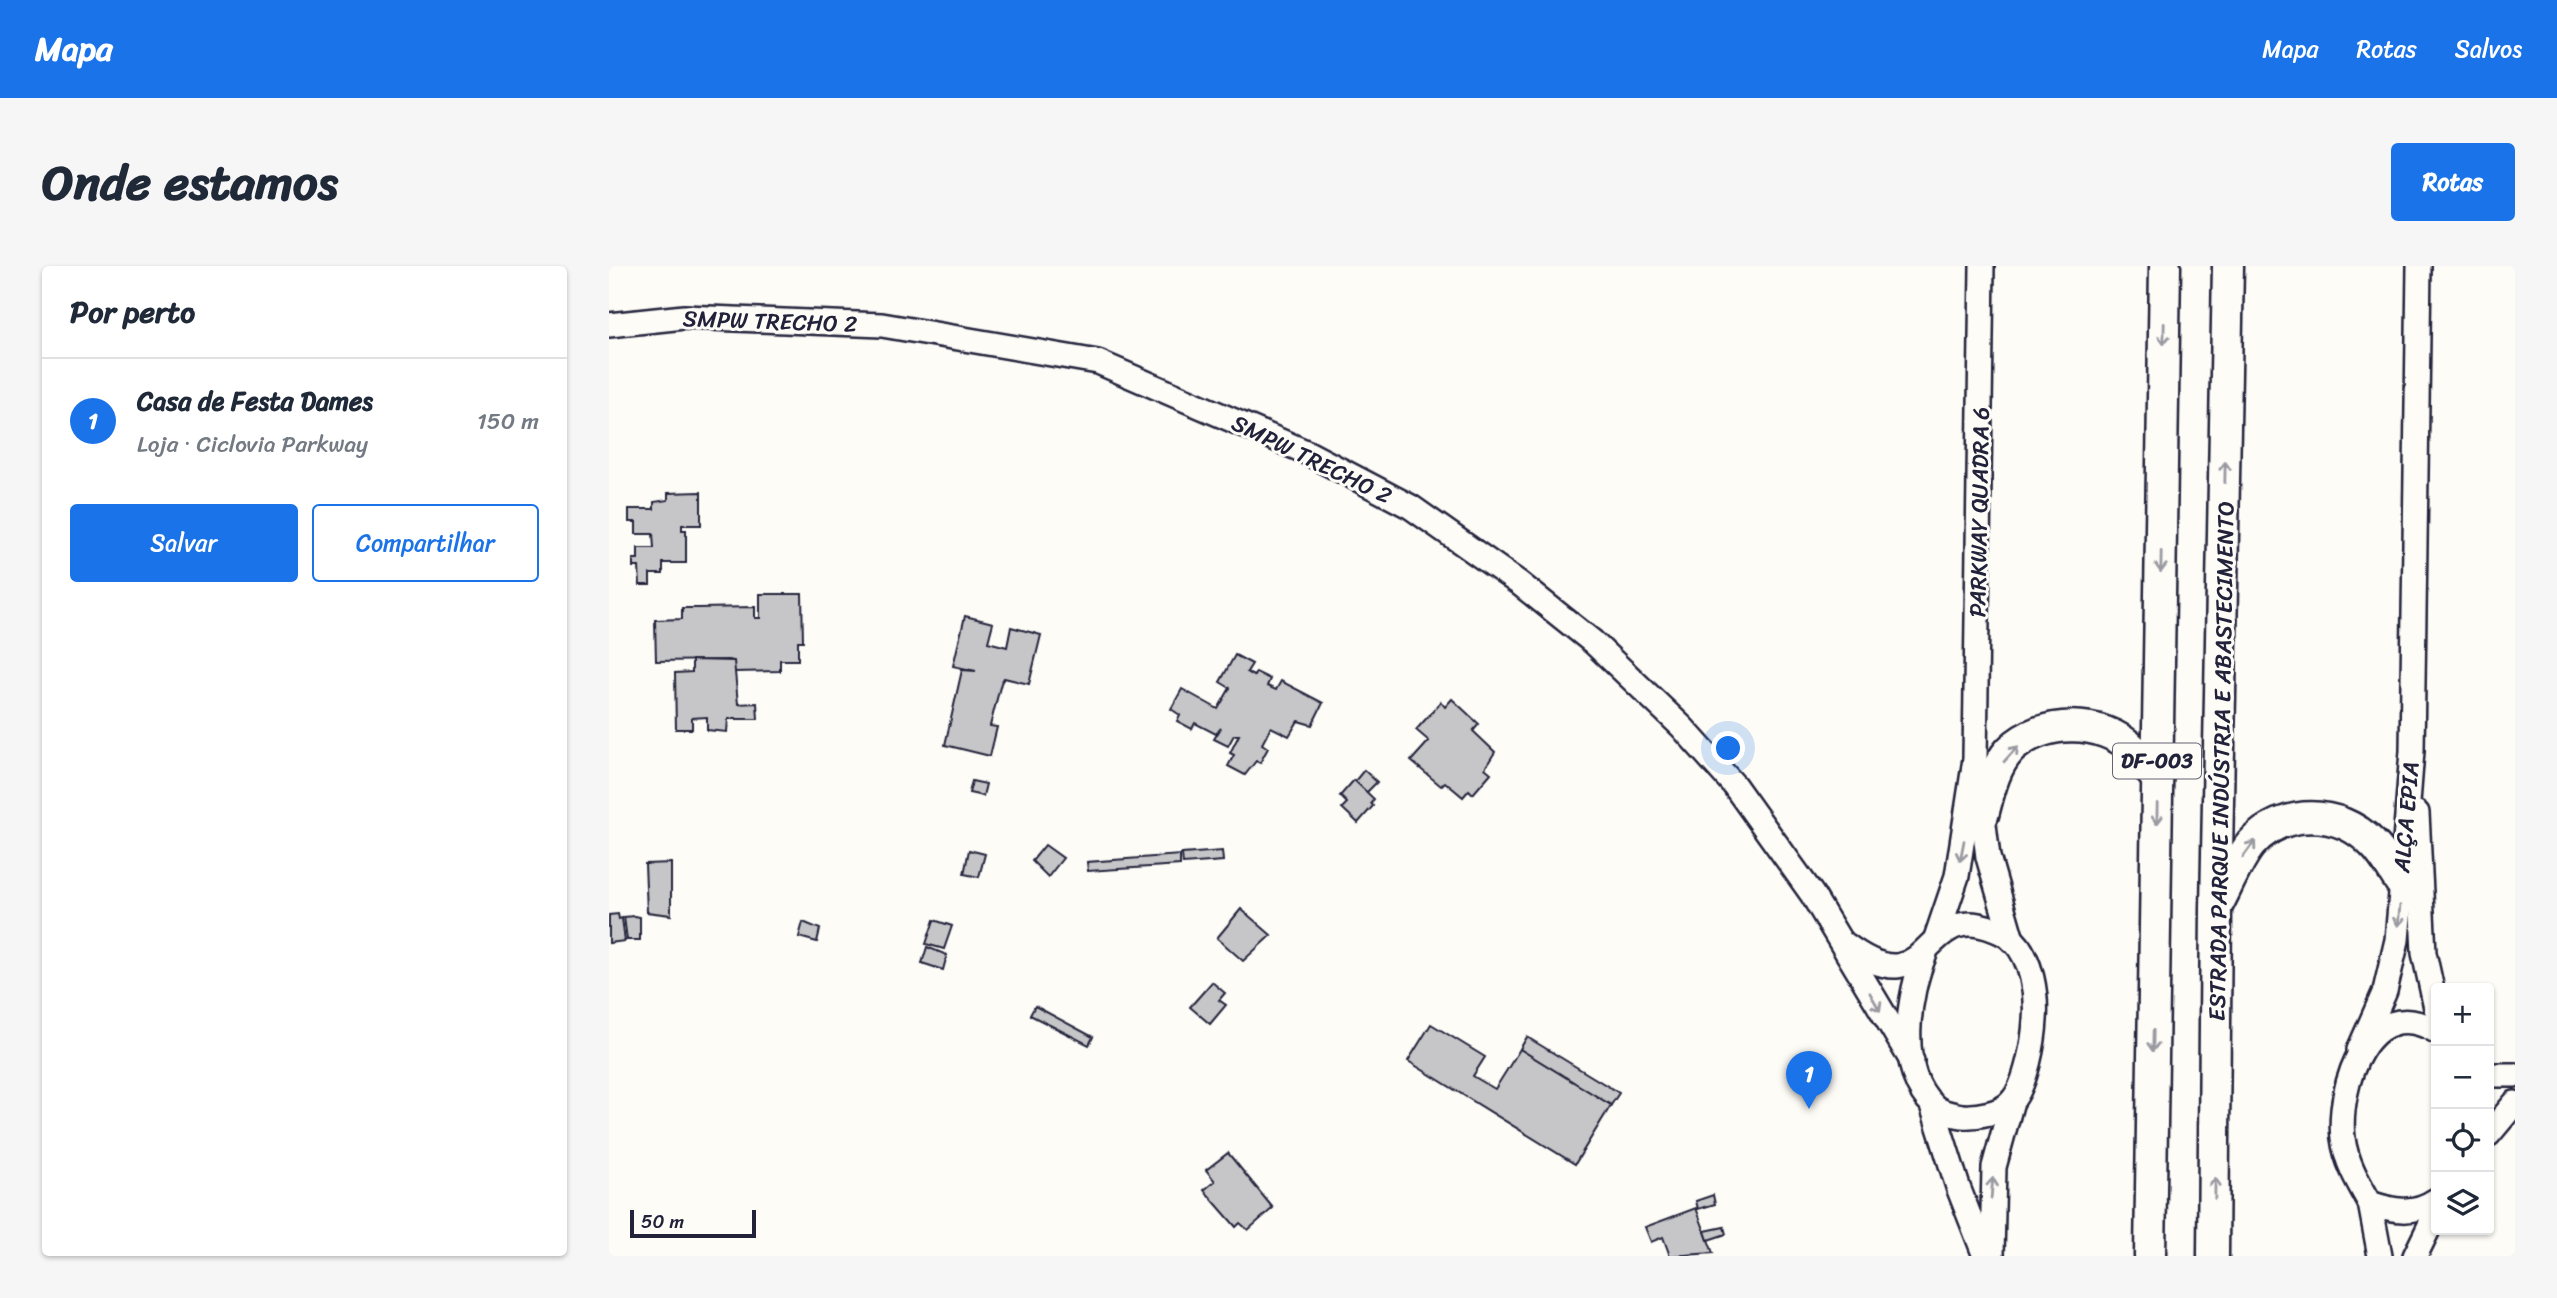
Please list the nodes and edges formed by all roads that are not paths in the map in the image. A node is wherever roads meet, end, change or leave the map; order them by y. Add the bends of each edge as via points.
1 (1982, 266) edge
2 (2165, 266) edge
3 (2228, 266) edge
4 (2419, 266) edge
5 (609, 325) edge
6 (2412, 751) junction
7 (1975, 759) junction
8 (2157, 779) junction
9 (1983, 815) junction
10 (2401, 883) junction
11 (2216, 908) junction
12 (2012, 940) junction
13 (1842, 942) junction
14 (1930, 946) junction
15 (2431, 984) edge
16 (2431, 1030) edge
17 (2359, 1050) junction
18 (1912, 1061) junction
19 (2494, 1074) edge
20 (2515, 1075) edge
21 (2012, 1101) junction
22 (2515, 1103) edge
23 (1932, 1105) junction
24 (2494, 1128) edge
25 (2370, 1203) junction
26 (2431, 1204) edge
27 (2431, 1223) edge
28 (1985, 1256) edge
29 (1992, 1256) edge
30 (2150, 1256) edge
31 (2213, 1256) edge
32 (2380, 1256) edge
33 (2415, 1256) edge

1 - 7 street, PARKWAY QUADRA 6
2 -> 8 highway, DF-003
11 -> 3 highway, ESTRADA PARQUE INDÚSTRIA E ABASTECIMENTO / DF-003
4 - 6 street
5 - 13 street, SMPW TRECHO 2 via 684,317 868,324 1050,352 1098,362 1306,452 1411,507 1593,642 1682,727 1734,785
6 - 10 street, ALÇA EPIA
6 - 15 street, ALÇA EPIA via 2424,953
7 - 9 street, PARKWAY QUADRA 6
7 -> 14 street, PARKWAY QUADRA 6 via 1957,876
9 -> 8 highway via 1995,775 2010,751 2037,732 2064,726 2095,729 2117,738 2133,748
8 -> 30 highway, DF-003
9 - 12 street, PARKWAY QUADRA 6 via 1991,868
11 -> 10 highway via 2250,846 2287,819 2309,816 2356,830 2374,844
10 -> 17 street, ALÇA EPIA via 2397,940 2385,991
31 -> 11 highway, ESTRADA PARQUE INDÚSTRIA E ABASTECIMENTO / DF-003
12 - 14 street via 1968,923 1950,927
12 - 21 street via 2032,979 2036,1010 2030,1060
13 - 14 street via 1880,964 1908,963
13 -> 18 street, SMPW TRECHO 2
14 - 18 street via 1911,993 1908,1032
16 - 17 street via 2407,1023 2391,1025 2376,1032
17 - 25 street, ALÇA EPIA via 2348,1080 2343,1139 2352,1172
18 - 23 street
19 - 20 street
21 - 23 street via 1971,1117 1948,1114
29 -> 21 street via 1994,1167
22 - 24 street
23 - 28 street
25 - 26 street via 2390,1210
25 - 32 street
27 - 33 street

